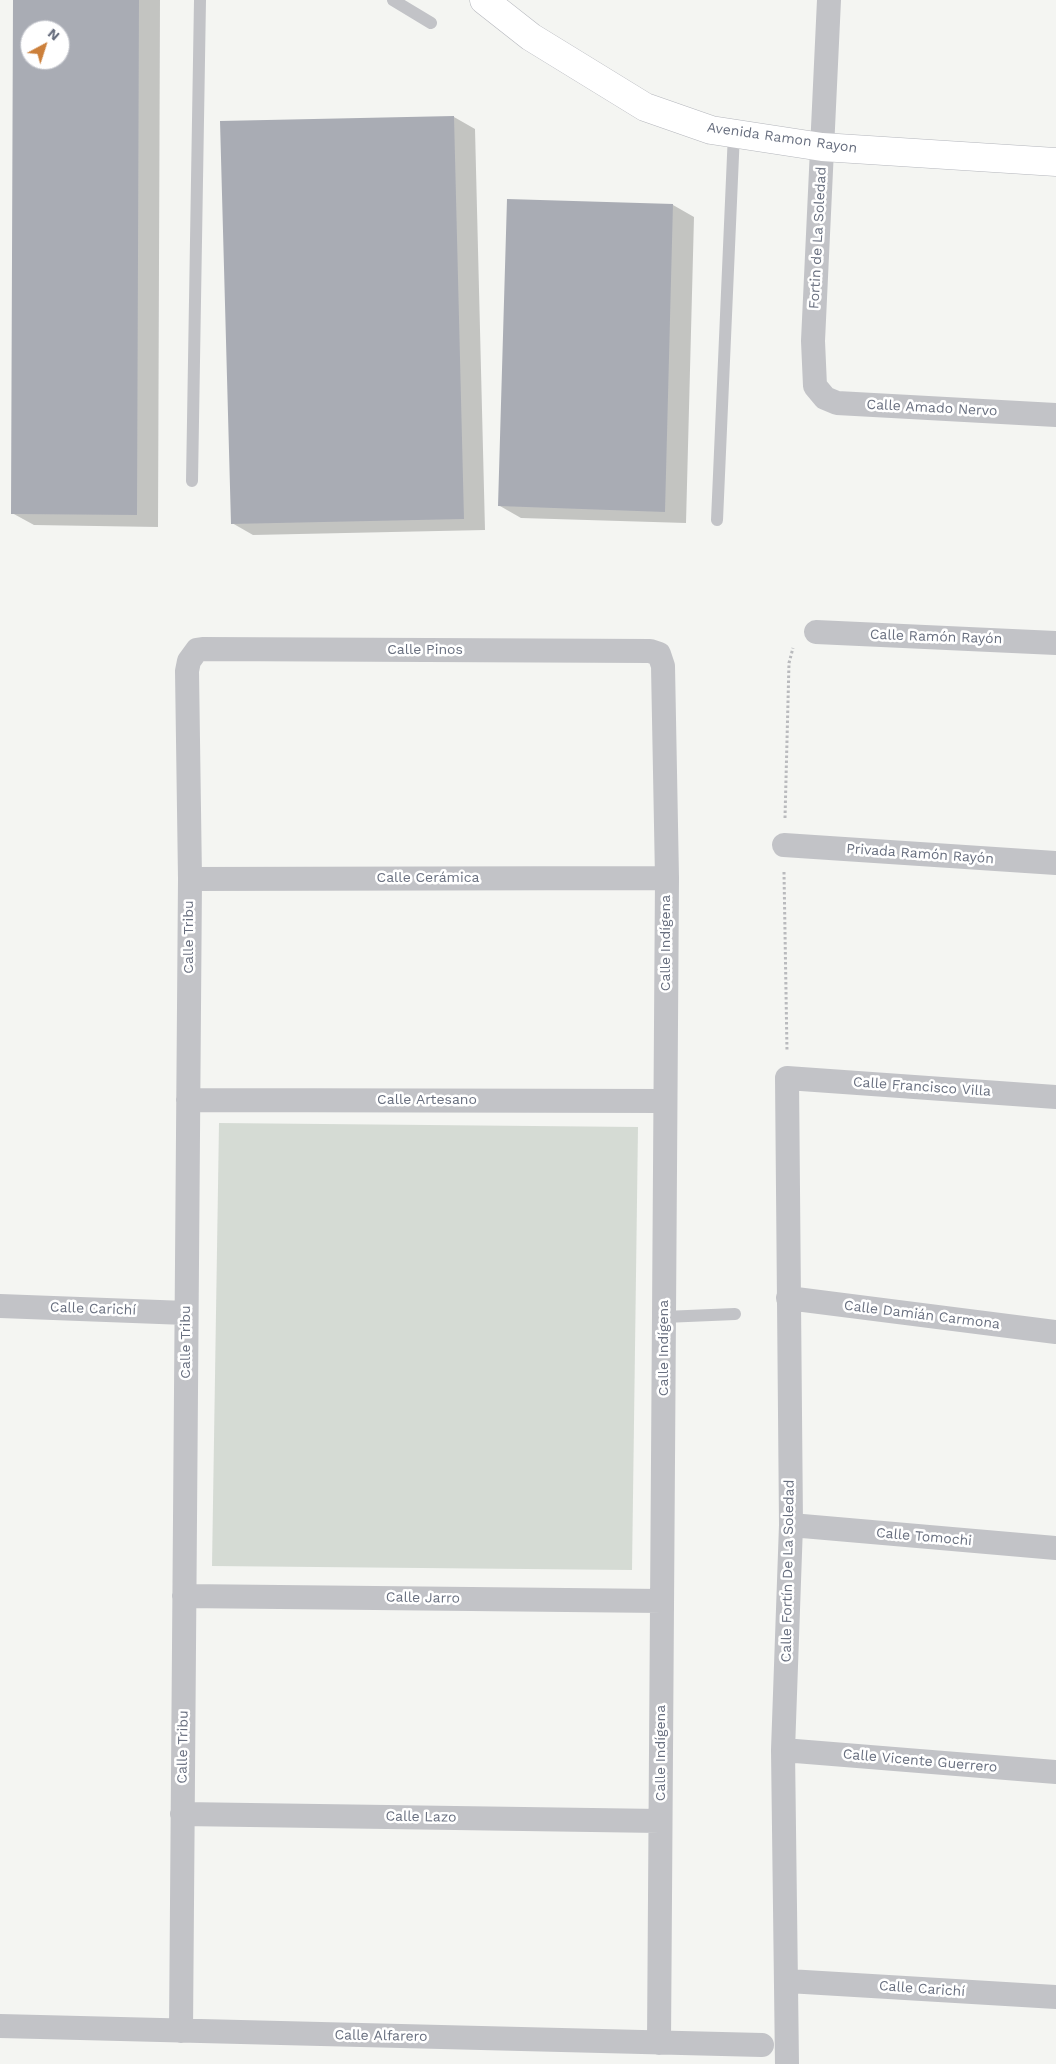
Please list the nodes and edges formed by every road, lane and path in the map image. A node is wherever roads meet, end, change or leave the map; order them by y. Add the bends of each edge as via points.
1 (200, 0) edge
2 (393, 0) edge
3 (484, 0) edge
4 (829, 0) edge
5 (431, 23) dead end
6 (734, 134) junction
7 (822, 147) junction
8 (1056, 162) edge
9 (815, 386) joint
10 (1056, 415) edge
11 (192, 481) dead end
12 (717, 520) dead end
13 (816, 632) dead end
14 (1056, 643) edge
15 (193, 654) joint
16 (659, 654) joint
17 (784, 845) dead end
18 (1056, 863) edge
19 (667, 878) junction
20 (190, 879) junction
21 (787, 1078) joint
22 (1056, 1097) edge
23 (188, 1100) junction
24 (666, 1101) junction
25 (788, 1298) junction
26 (0, 1306) edge
27 (186, 1313) junction
28 (735, 1314) dead end
29 (664, 1317) junction
30 (1056, 1332) edge
31 (791, 1525) junction
32 (1056, 1548) edge
33 (184, 1596) junction
34 (662, 1601) junction
35 (783, 1750) junction
36 (1056, 1772) edge
37 (182, 1814) junction
38 (660, 1821) junction
39 (788, 1981) junction
40 (1056, 1997) edge
41 (0, 2026) edge
42 (181, 2032) junction
43 (658, 2043) junction
44 (762, 2045) dead end
45 (787, 2064) edge

1 - 11 lane
2 - 5 lane
3 - 6 main road, Avenida Ramon Rayon via 531,37 645,108 711,130
4 - 7 street, Fortin de La Soledad
6 - 7 main road, Avenida Ramon Rayon
6 - 12 lane
7 - 8 main road, Avenida Ramon Rayon
7 - 9 street, Fortin de La Soledad via 813,341
9 - 10 street, Calle Amado Nervo via 825,398 837,403
13 - 14 street, Calle Ramón Rayón
15 - 16 street, Calle Pinos via 201,649 650,650
15 - 20 street, Calle Tribu via 187,671
16 - 19 street, Calle Indígena via 664,673
17 - 18 street, Privada Ramón Rayón
19 - 20 street, Calle Cerámica
19 - 24 street, Calle Indígena
20 - 23 street, Calle Tribu
21 - 22 street, Calle Francisco Villa
21 - 25 street, Calle Fortín De La Soledad
23 - 24 street, Calle Artesano
23 - 27 street, Calle Tribu
24 - 29 street, Calle Indígena
25 - 30 street, Calle Damián Carmona
25 - 31 street, Calle Fortín De La Soledad
26 - 27 street, Calle Carichí
27 - 33 street, Calle Tribu
28 - 29 lane
29 - 34 street, Calle Indígena
31 - 32 street, Calle Tomochi
31 - 35 street, Calle Fortín De La Soledad
33 - 34 street, Calle Jarro
33 - 37 street, Calle Tribu
34 - 38 street, Calle Indígena
35 - 36 street, Calle Vicente Guerrero
35 - 39 street, Calle Fortín De La Soledad
37 - 38 street, Calle Lazo
37 - 42 street, Calle Tribu
38 - 43 street, Calle Indígena
39 - 40 street, Calle Carichí
39 - 45 street, Calle Fortín De La Soledad
41 - 42 street, Calle Alfarero
42 - 43 street, Calle Alfarero
43 - 44 street, Calle Alfarero

